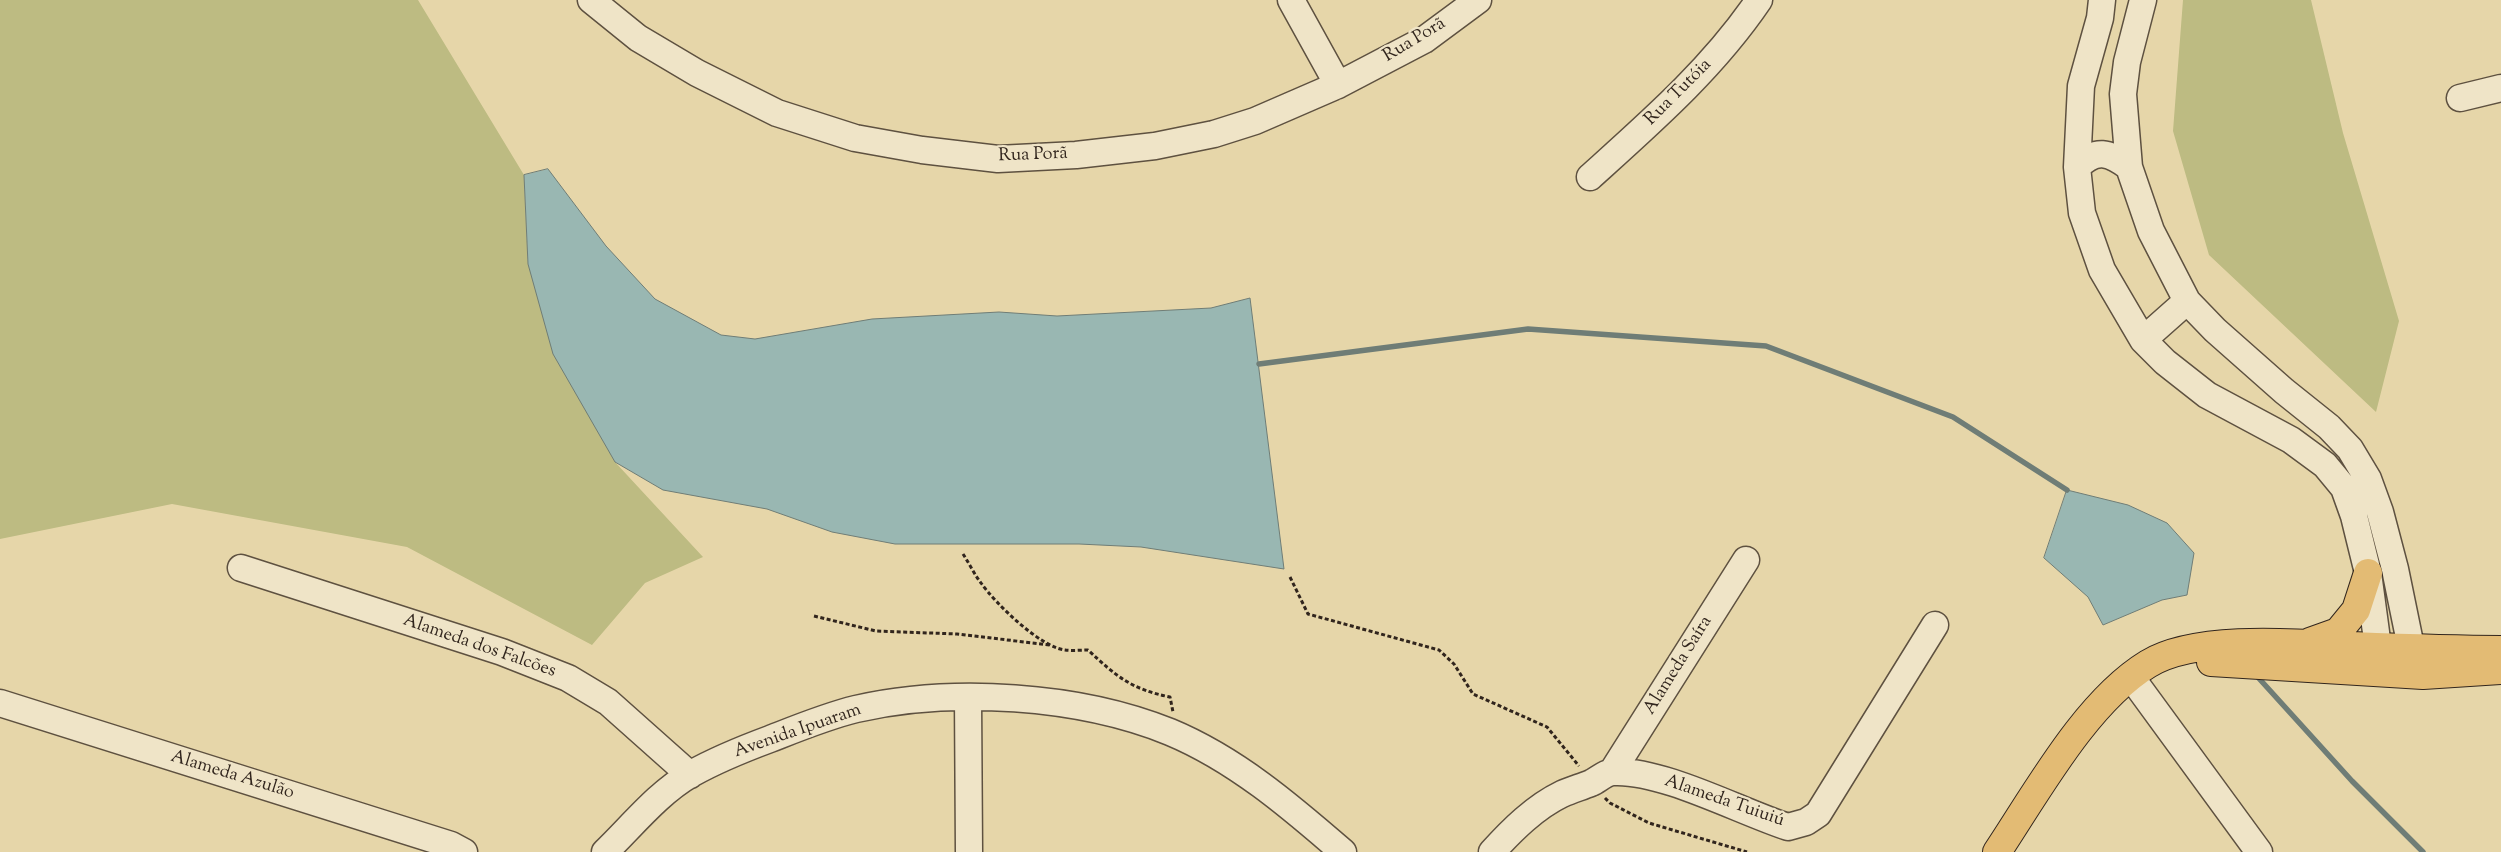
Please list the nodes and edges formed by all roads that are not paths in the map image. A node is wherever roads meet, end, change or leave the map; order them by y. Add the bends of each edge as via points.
1 (591, 0) edge
2 (1291, 0) edge
3 (1478, 0) edge
4 (1759, 0) edge
5 (2102, 0) edge
6 (2143, 0) edge
7 (1338, 85) junction
8 (2501, 88) edge
9 (2460, 98) dead end
10 (2077, 167) junction
11 (2129, 167) junction
12 (1590, 177) dead end
13 (2187, 301) junction
14 (2143, 340) junction
15 (1746, 560) dead end
16 (241, 568) dead end
17 (2368, 573) junction
18 (1935, 625) dead end
19 (2305, 644) junction
20 (2501, 650) edge
21 (2388, 657) junction
22 (2140, 670) junction
23 (2501, 670) edge
24 (968, 697) junction
25 (0, 703) edge
26 (690, 775) junction
27 (1602, 777) junction
28 (464, 852) edge
29 (605, 852) edge
30 (968, 852) edge
31 (1342, 852) edge
32 (1492, 852) edge
33 (1997, 852) edge
34 (2259, 852) edge

1 - 7 street, Rua Porã via 647,43 697,73 777,113 855,138 998,159 1076,155 1155,146 1197,137 1254,121
2 - 7 street
3 - 7 street, Rua Porã via 1424,40
4 - 12 street, Rua Tutóia via 1738,32 1691,84
5 - 10 street via 2081,86
6 - 11 street via 2127,62 2123,94
8 - 9 street
10 - 11 street via 2086,158 2098,154 2118,159
10 - 14 street via 2082,213 2102,270
11 - 13 street via 2151,231
13 - 14 street
13 - 21 street via 2284,391 2329,426 2350,449 2368,479 2395,569
14 - 17 street via 2207,396 2291,440 2325,465 2344,488
15 - 27 street, Alameda Saíra
16 - 26 street, Alameda dos Falcões via 502,652 568,678 608,702
17 - 19 main road via 2356,610 2338,632
17 - 21 street
18 - 27 street, Alameda Tuiuiú via 1818,814 1806,822 1788,827 1639,774
19 - 21 main road
19 - 22 main road via 2192,647
20 - 21 main road via 2443,650
21 - 22 main road
21 - 23 main road via 2423,675
22 - 33 main road via 2107,697 2070,744
22 - 34 street
24 - 26 street, Avenida Ipuaram via 910,700 856,709 736,751
24 - 30 street
24 - 31 street, Avenida Ipuaram via 1043,700 1170,732 1277,796
25 - 28 street, Alameda Azulão via 451,845
26 - 29 street, Avenida Ipuaram via 664,794
27 - 32 street, Alameda Tuiuiú via 1539,808

